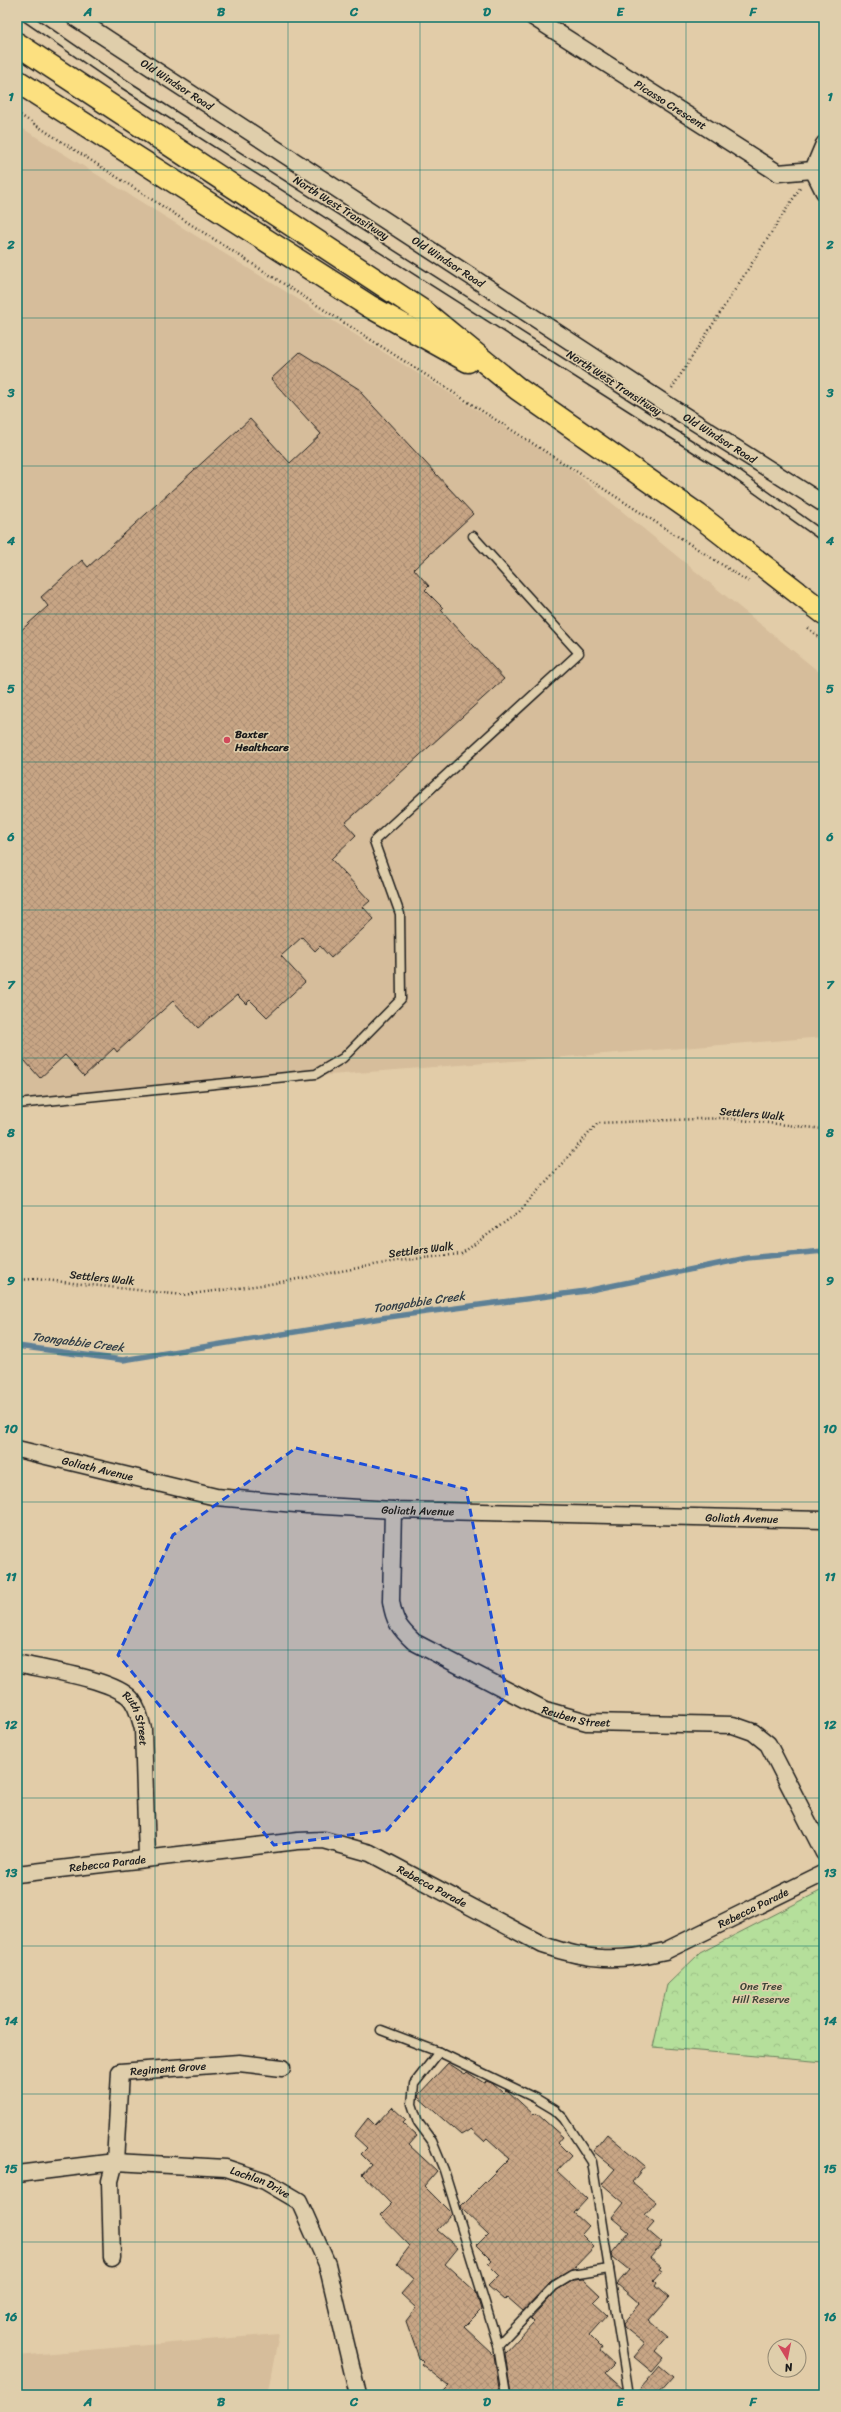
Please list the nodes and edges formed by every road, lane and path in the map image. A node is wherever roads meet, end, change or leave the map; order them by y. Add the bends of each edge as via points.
1 (26, 17) edge
2 (74, 17) edge
3 (533, 17) edge
4 (17, 44) edge
5 (17, 81) edge
6 (17, 113) edge
7 (824, 144) edge
8 (813, 170) junction
9 (824, 192) edge
10 (518, 389) junction
11 (663, 402) junction
12 (824, 504) edge
13 (473, 536) dead end
14 (824, 537) edge
15 (752, 584) dead end
16 (824, 613) edge
17 (807, 627) dead end
18 (824, 642) edge
19 (17, 1104) edge
20 (824, 1129) edge
21 (17, 1280) edge
22 (17, 1449) edge
23 (393, 1510) junction
24 (824, 1520) edge
25 (17, 1663) edge
26 (824, 1853) edge
27 (147, 1857) junction
28 (824, 1873) edge
29 (17, 1874) edge
30 (381, 2030) dead end
31 (440, 2052) junction
32 (282, 2068) dead end
33 (115, 2162) junction
34 (17, 2174) edge
35 (112, 2258) dead end
36 (609, 2269) junction
37 (498, 2345) junction
38 (358, 2395) edge
39 (506, 2395) edge
40 (629, 2395) edge

1 - 14 lane, North West Transitway via 117,79 726,468
2 - 11 street, Old Windsor Road
3 - 8 street, Picasso Crescent via 778,173
4 - 10 highway via 424,312
5 - 10 highway via 369,306
6 - 15 path
7 - 8 street
8 - 9 street
8 - 11 path
10 - 16 highway via 698,515
11 - 12 street, Old Windsor Road
13 - 19 lane via 579,653 374,841 400,914 401,999 343,1058 316,1074
17 - 18 path
20 - 21 path, Settlers Walk via 722,1118 598,1123 519,1212 461,1254 396,1260 270,1284 183,1295 36,1279
22 - 23 street, Goliath Avenue via 216,1496
23 - 24 street, Goliath Avenue
23 - 26 street, Reuben Street via 391,1601 400,1629 414,1642 545,1710 564,1717 587,1722 733,1725 753,1732 768,1744
25 - 27 street, Ruth Street via 109,1685 129,1696 138,1712 143,1729
27 - 28 street, Rebecca Parade via 298,1840 324,1840 370,1853 543,1945 571,1955 594,1959 642,1957 665,1951
27 - 29 street, Rebecca Parade
30 - 31 lane
31 - 36 lane via 536,2098 564,2119 594,2168
31 - 37 lane via 414,2084 412,2104 418,2122 432,2141 444,2170
32 - 33 street, Regiment Grove via 239,2063 120,2072
33 - 34 street, Lachlan Drive
33 - 35 street via 110,2196
33 - 38 street, Lachlan Drive via 226,2168 265,2182 299,2201 327,2264
36 - 37 lane via 584,2272 558,2283
36 - 40 lane
37 - 39 lane

